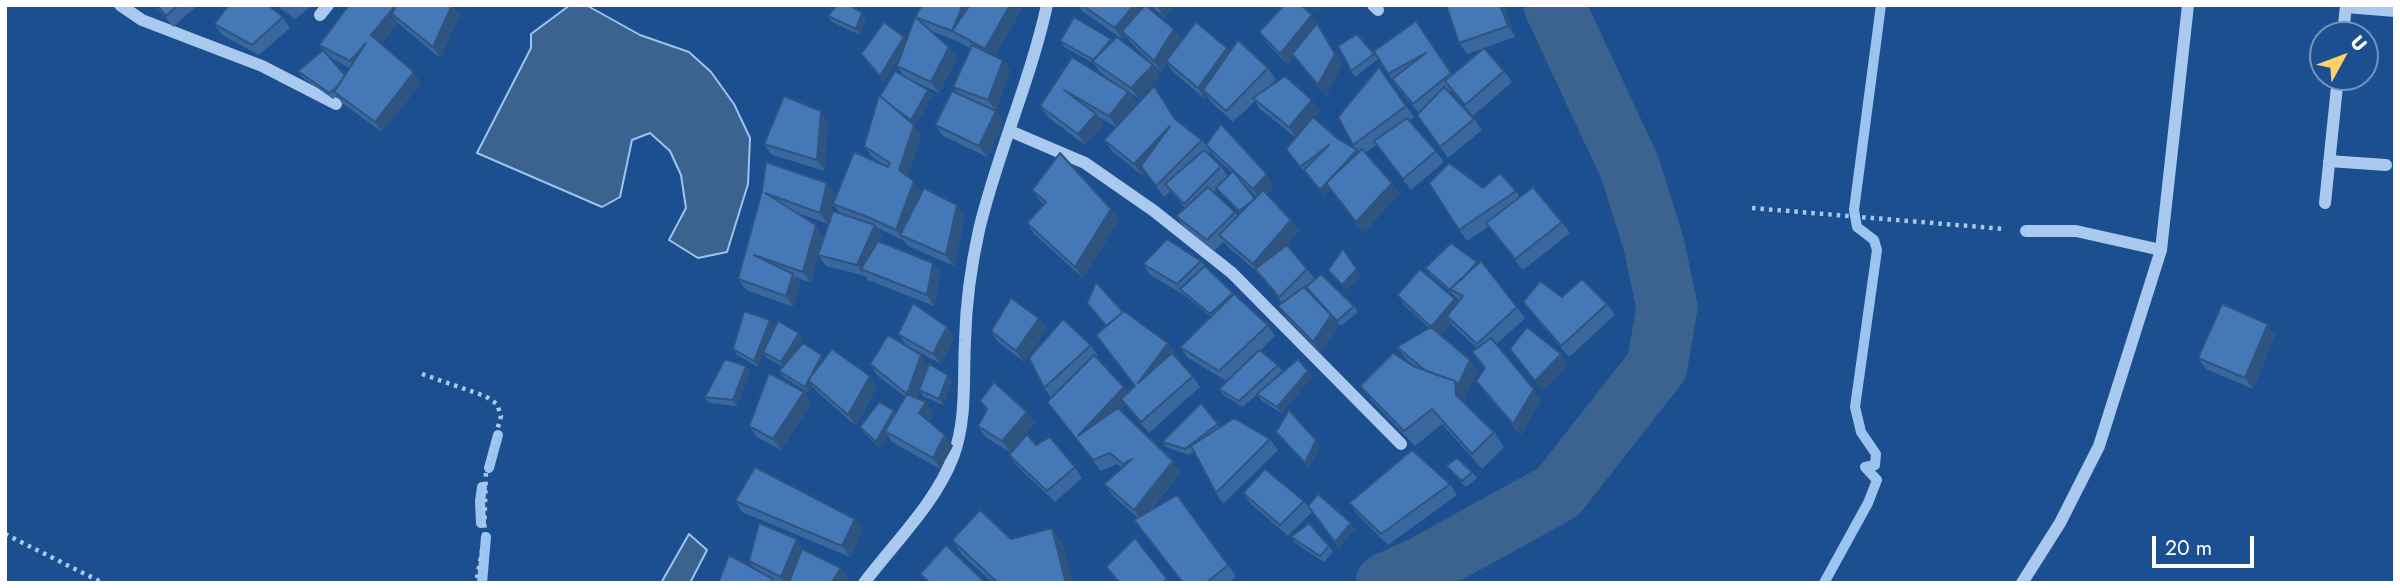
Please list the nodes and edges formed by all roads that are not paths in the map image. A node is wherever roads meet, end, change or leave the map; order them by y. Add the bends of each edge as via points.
1 (120, 5) edge
2 (1047, 5) edge
3 (2188, 5) edge
4 (2346, 6) edge
5 (2395, 12) edge
6 (2336, 91) edge
7 (336, 104) edge
8 (1010, 131) junction
9 (2329, 161) junction
10 (2386, 166) dead end
11 (2325, 204) dead end
12 (2026, 231) road end
13 (2161, 250) junction
14 (1402, 444) edge
15 (864, 583) edge
16 (2022, 583) edge

1 - 7 street via 142,20 262,66
2 - 8 street
3 - 13 street
4 - 5 street
6 - 9 street
8 - 14 street via 1085,163 1232,273
8 - 15 street via 991,185 970,277 958,443 933,495
9 - 10 street
9 - 11 street
12 - 13 street via 2076,231
13 - 16 street via 2099,446 2060,523

